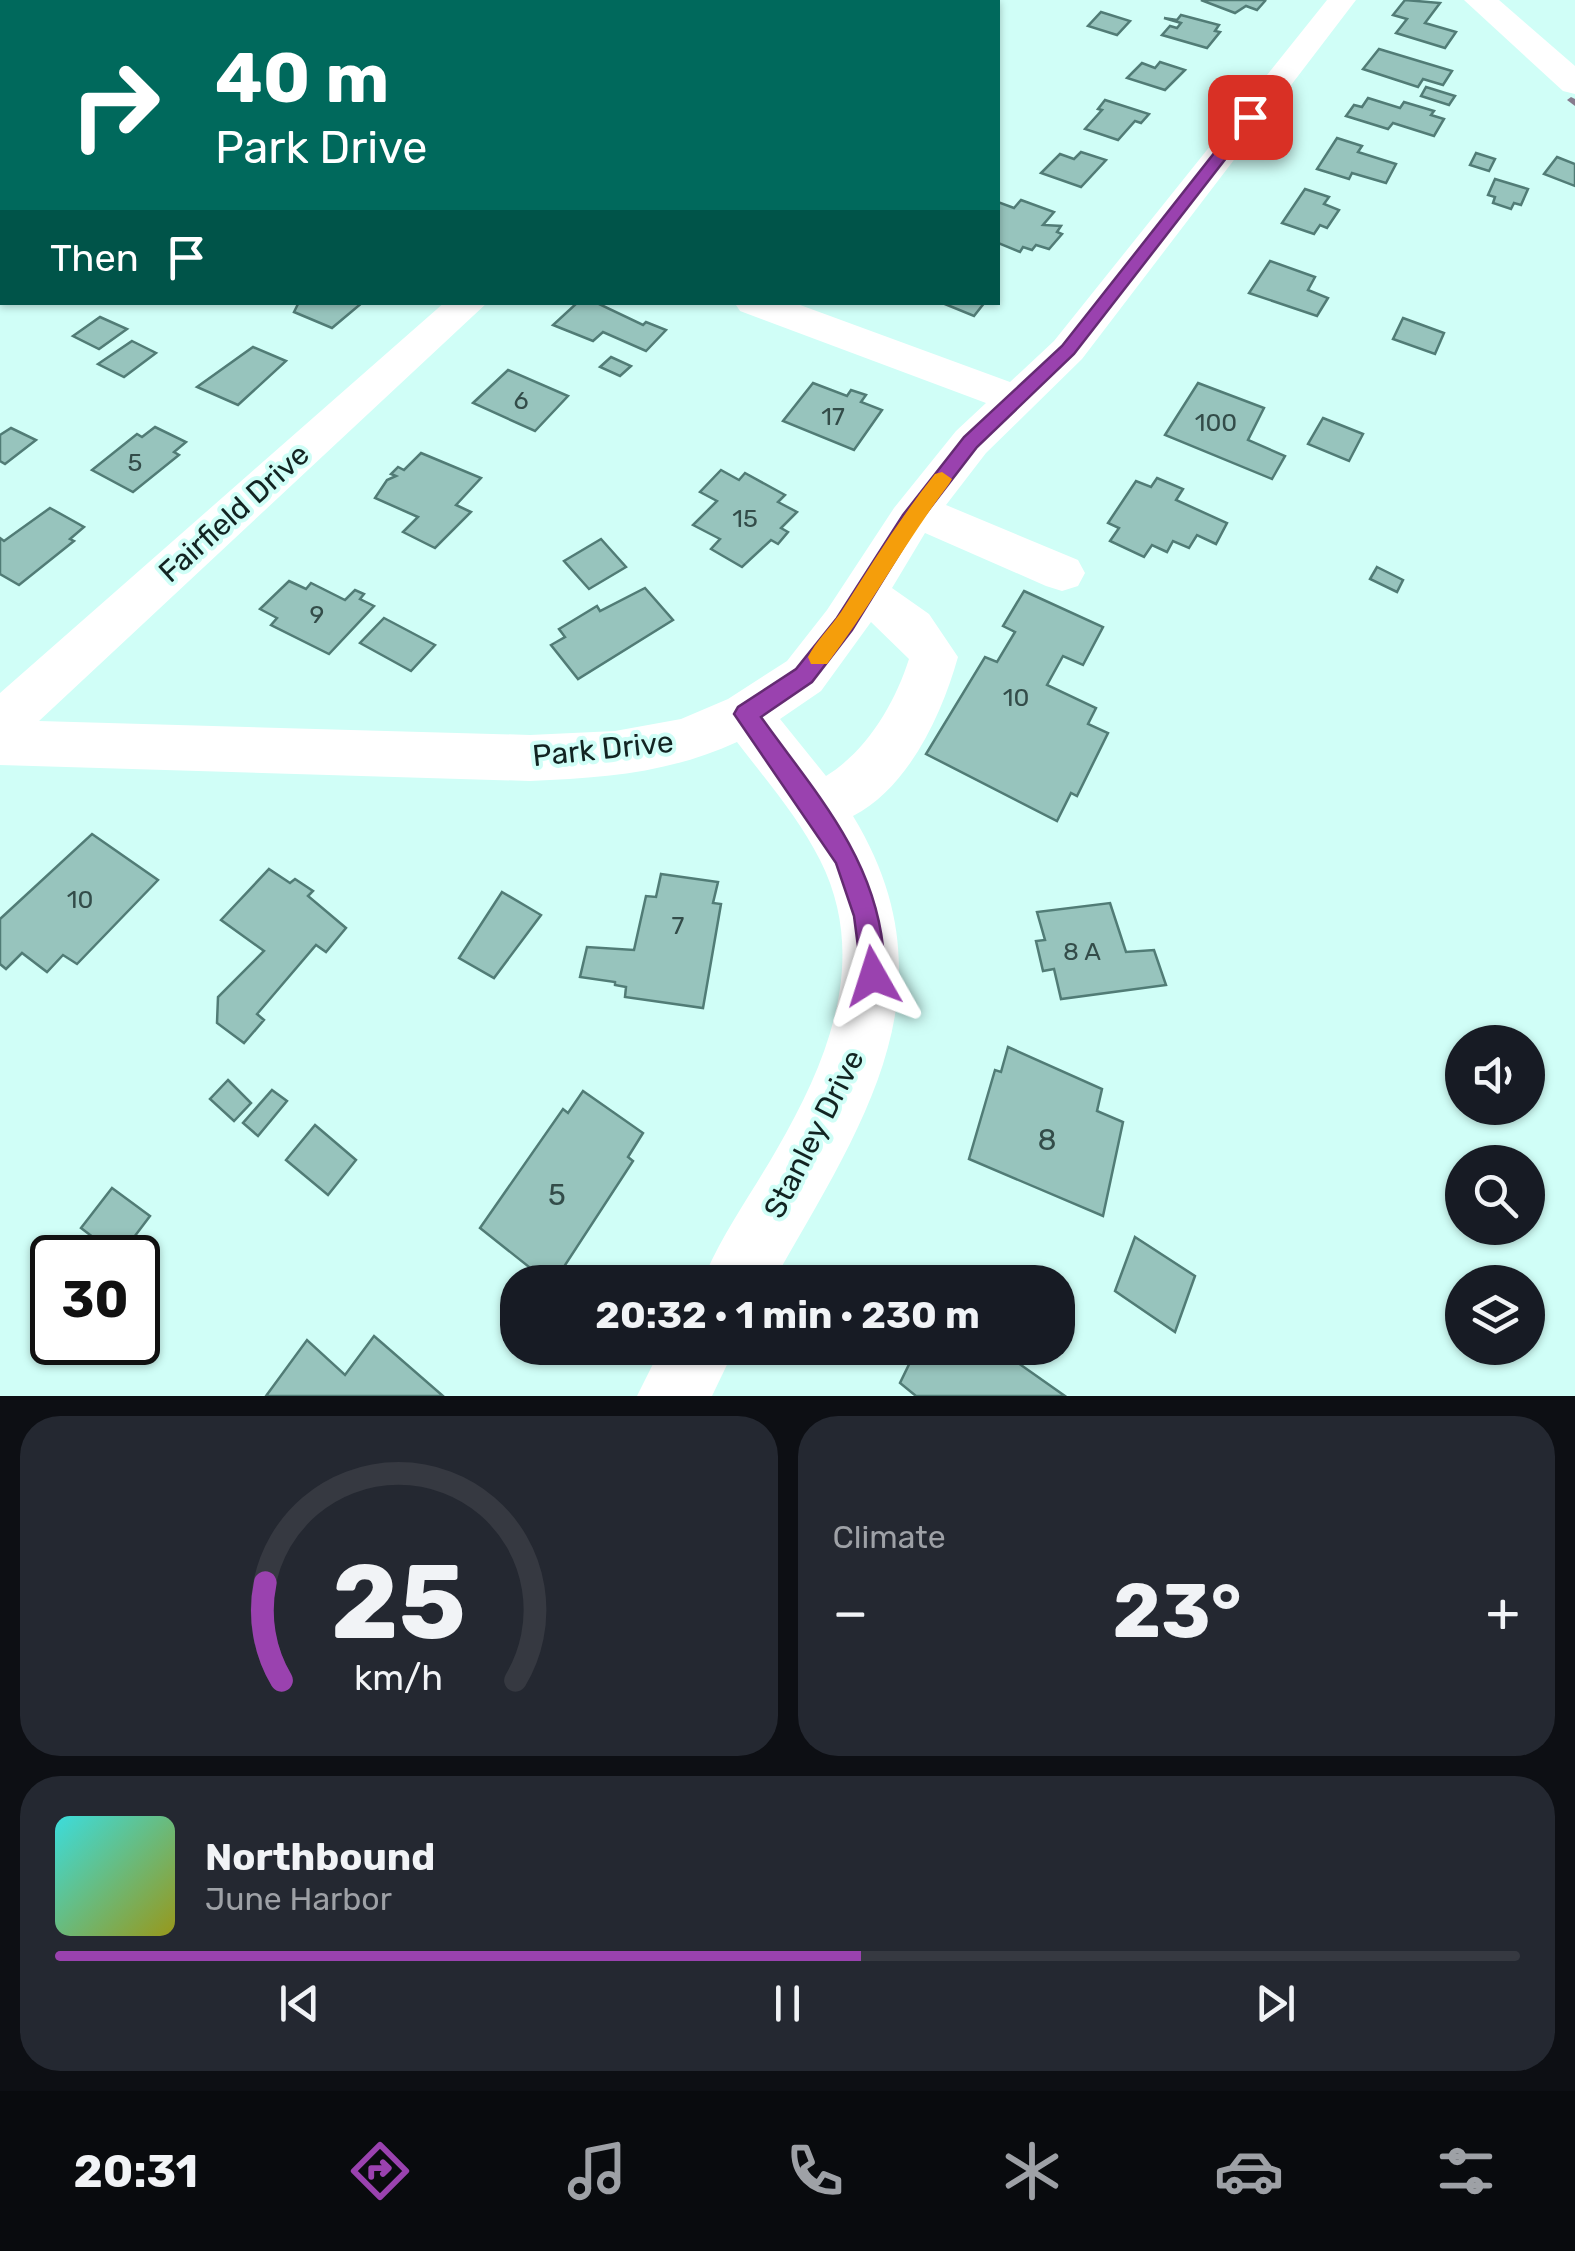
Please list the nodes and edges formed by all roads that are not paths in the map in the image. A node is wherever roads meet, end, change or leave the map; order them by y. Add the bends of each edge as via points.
1 (1342, 0) edge
2 (1480, 0) edge
3 (1575, 84) edge
4 (466, 305) edge
5 (760, 305) edge
6 (1016, 398) junction
7 (917, 511) junction
8 (1062, 574) dead end
9 (863, 595) junction
10 (746, 714) junction
11 (0, 724) edge
12 (0, 742) edge
13 (814, 807) junction
14 (745, 1265) edge
15 (690, 1365) edge
16 (672, 1396) edge

1 - 6 street, Park Drive via 1068,350
2 - 3 main road
4 - 11 street, Fairfield Drive
5 - 6 street
6 - 7 street, Park Drive via 970,442
7 - 8 street
7 - 9 street, Park Drive
9 - 10 street, Park Drive via 804,676
9 - 13 street via 896,611 921,634 934,657 928,683 884,755 854,787
10 - 12 street, Park Drive via 686,741 615,754 530,758
10 - 13 street, Stanley Drive
13 - 14 street, Stanley Drive via 846,857 862,901 873,976 862,1040
15 - 16 street

